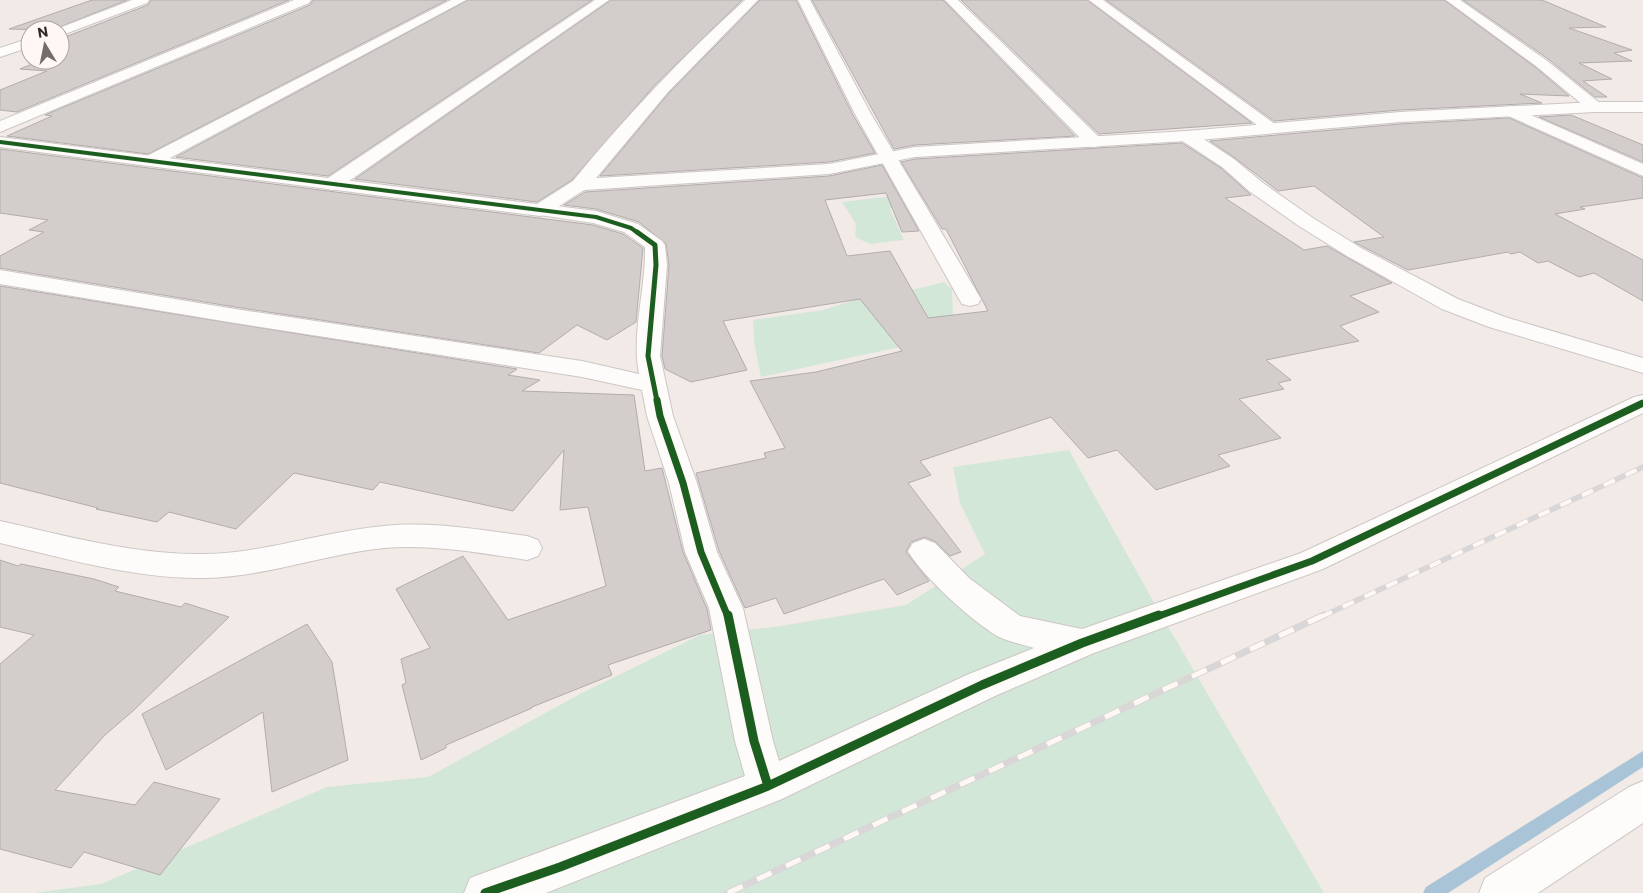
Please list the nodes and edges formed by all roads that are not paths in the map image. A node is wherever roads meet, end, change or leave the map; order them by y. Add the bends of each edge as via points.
1 (143, 0) edge
2 (305, 0) edge
3 (460, 0) edge
4 (603, 0) edge
5 (752, 0) edge
6 (804, 0) edge
7 (950, 0) edge
8 (1095, 0) edge
9 (1452, 0) edge
10 (70, 27) edge
11 (20, 46) edge
12 (0, 53) edge
13 (1595, 107) junction
14 (1643, 107) edge
15 (1510, 111) junction
16 (0, 127) edge
17 (1271, 128) junction
18 (1187, 136) junction
19 (0, 142) edge
20 (1094, 142) junction
21 (887, 159) junction
22 (151, 161) junction
23 (1643, 171) edge
24 (332, 184) junction
25 (580, 185) junction
26 (540, 210) junction
27 (0, 277) edge
28 (970, 299) dead end
29 (1643, 366) edge
30 (654, 385) junction
31 (1643, 403) edge
32 (0, 532) edge
33 (527, 548) dead end
34 (924, 551) dead end
35 (1082, 643) junction
36 (768, 786) junction
37 (1643, 800) edge
38 (485, 893) edge
39 (1500, 893) edge

1 - 10 street
2 - 16 street
3 - 22 street
4 - 24 street
5 - 25 street via 650,101
6 - 21 street
7 - 20 street
8 - 17 street
9 - 13 street via 1541,63
11 - 12 street
13 - 14 street
13 - 15 street
15 - 17 street
15 - 23 street
17 - 18 street
18 - 20 street
18 - 29 street via 1306,222 1450,304 1497,322
19 - 22 street
20 - 21 street via 957,148 915,152
21 - 25 street via 776,174
21 - 28 street
22 - 24 street
24 - 26 street
25 - 26 street
26 - 30 street via 596,217 631,228 655,245 648,356
27 - 30 street via 582,369
30 - 36 street via 660,416 683,482 701,552 726,608 754,741
31 - 35 street via 1312,561
32 - 33 street via 111,557 173,564 234,564 385,537 433,536
34 - 35 street via 958,587 1010,627
35 - 36 street via 982,685
36 - 38 street
37 - 39 street

